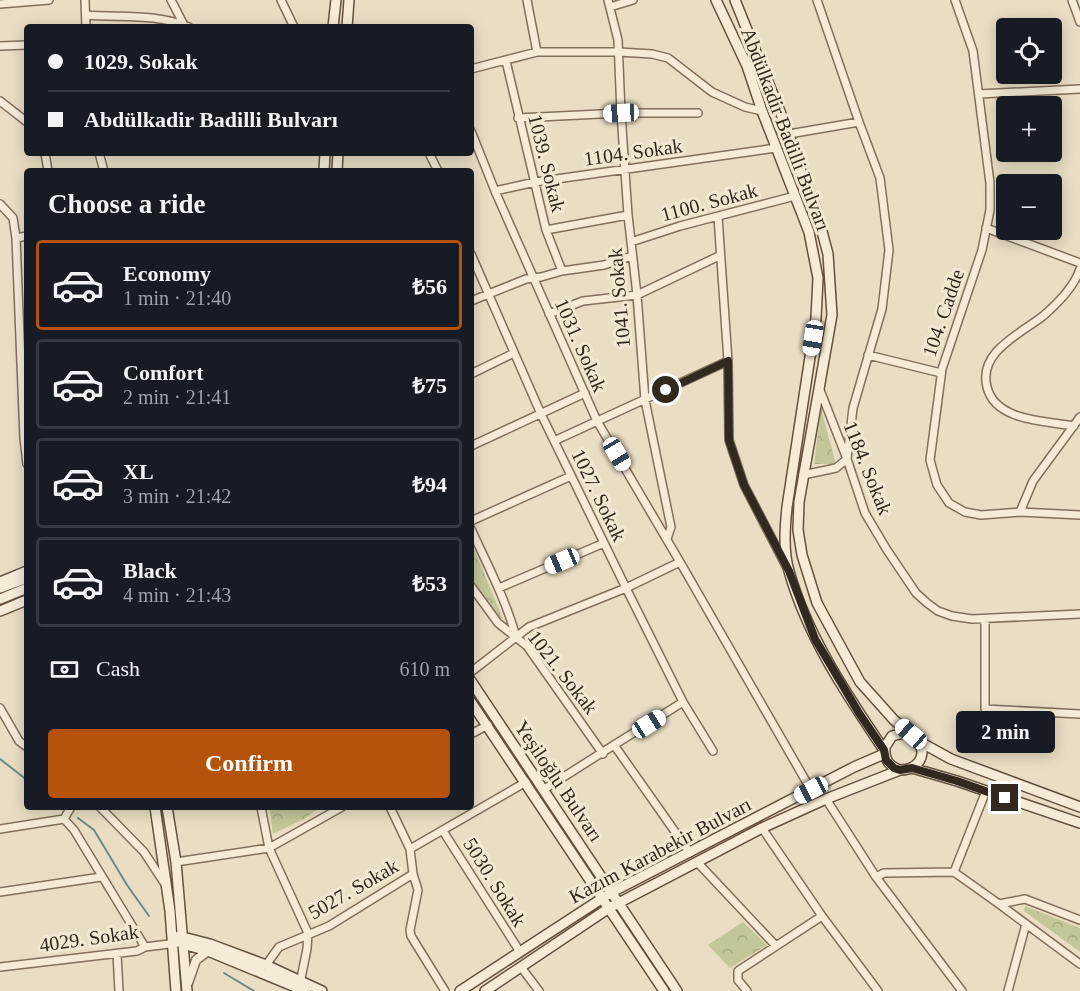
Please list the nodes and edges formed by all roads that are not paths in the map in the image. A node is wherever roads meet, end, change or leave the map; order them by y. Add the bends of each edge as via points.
1 (49, 0) edge
2 (84, 0) edge
3 (91, 0) edge
4 (171, 0) edge
5 (281, 0) edge
6 (336, 0) edge
7 (349, 0) edge
8 (527, 0) edge
9 (633, 0) edge
10 (716, 0) edge
11 (735, 0) edge
12 (817, 0) edge
13 (956, 0) edge
14 (1072, 0) edge
15 (1, 3) edge
16 (609, 4) edge
17 (0, 14) edge
18 (86, 15) junction
19 (1080, 22) edge
20 (156, 23) edge
21 (86, 24) edge
22 (185, 24) edge
23 (293, 24) edge
24 (333, 24) edge
25 (347, 24) edge
26 (24, 45) edge
27 (0, 46) edge
28 (537, 52) junction
29 (619, 52) junction
30 (506, 61) junction
31 (474, 68) edge
32 (1080, 89) edge
33 (979, 94) junction
34 (0, 101) edge
35 (762, 111) junction
36 (698, 112) dead end
37 (621, 113) junction
38 (518, 118) junction
39 (24, 120) edge
40 (859, 122) junction
41 (789, 135) junction
42 (474, 138) edge
43 (776, 148) junction
44 (625, 169) junction
45 (535, 182) junction
46 (495, 191) junction
47 (795, 196) junction
48 (0, 204) edge
49 (628, 214) junction
50 (718, 218) junction
51 (986, 228) junction
52 (546, 230) junction
53 (24, 237) edge
54 (16, 238) junction
55 (631, 242) junction
56 (632, 256) junction
57 (719, 256) junction
58 (474, 261) edge
59 (1080, 263) edge
60 (1080, 269) edge
61 (562, 271) junction
62 (534, 278) junction
63 (488, 293) junction
64 (637, 295) junction
65 (474, 300) edge
66 (549, 314) junction
67 (514, 353) junction
68 (868, 355) junction
69 (728, 361) junction
70 (474, 373) edge
71 (941, 373) junction
72 (820, 390) junction
73 (585, 393) junction
74 (645, 400) junction
75 (541, 414) junction
76 (24, 416) edge
77 (1080, 418) edge
78 (597, 421) junction
79 (1074, 426) junction
80 (554, 441) junction
81 (474, 445) edge
82 (847, 459) junction
83 (803, 475) junction
84 (571, 476) junction
85 (1020, 512) junction
86 (1080, 515) edge
87 (474, 521) edge
88 (474, 535) edge
89 (667, 539) junction
90 (604, 543) junction
91 (681, 562) junction
92 (24, 571) edge
93 (789, 571) junction
94 (24, 579) edge
95 (0, 582) edge
96 (0, 588) edge
97 (499, 588) junction
98 (626, 588) junction
99 (24, 589) edge
100 (474, 590) edge
101 (0, 599) edge
102 (24, 601) edge
103 (0, 611) edge
104 (1080, 615) edge
105 (985, 619) junction
106 (516, 637) junction
107 (474, 670) edge
108 (474, 686) edge
109 (683, 702) junction
110 (474, 706) edge
111 (0, 708) edge
112 (1080, 714) edge
113 (488, 725) junction
114 (474, 732) edge
115 (911, 734) junction
116 (920, 742) junction
117 (24, 745) edge
118 (615, 745) junction
119 (713, 751) dead end
120 (884, 752) junction
121 (603, 754) junction
122 (912, 768) junction
123 (900, 770) junction
124 (526, 782) junction
125 (543, 790) junction
126 (811, 790) junction
127 (986, 792) junction
128 (826, 798) junction
129 (1080, 807) edge
130 (69, 810) edge
131 (103, 810) edge
132 (155, 810) edge
133 (167, 810) edge
134 (262, 810) edge
135 (337, 810) edge
136 (391, 810) edge
137 (64, 819) junction
138 (1080, 824) edge
139 (762, 828) junction
140 (0, 829) edge
141 (443, 831) junction
142 (269, 848) junction
143 (410, 849) junction
144 (690, 853) junction
145 (176, 862) junction
146 (696, 862) junction
147 (954, 872) junction
148 (413, 873) junction
149 (101, 877) junction
150 (876, 877) junction
151 (166, 887) junction
152 (0, 892) edge
153 (612, 892) junction
154 (602, 899) junction
155 (619, 902) junction
156 (999, 904) junction
157 (609, 908) junction
158 (822, 916) junction
159 (1080, 920) edge
160 (1026, 924) junction
161 (308, 933) junction
162 (177, 940) junction
163 (776, 946) junction
164 (145, 947) junction
165 (208, 951) junction
166 (520, 952) junction
167 (117, 954) junction
168 (1080, 964) edge
169 (266, 965) junction
170 (0, 967) edge
171 (521, 967) junction
172 (302, 987) edge
173 (187, 988) edge
174 (119, 991) edge
175 (176, 991) edge
176 (322, 991) edge
177 (445, 991) edge
178 (460, 991) edge
179 (484, 991) edge
180 (539, 991) edge
181 (664, 991) edge
182 (677, 991) edge
183 (747, 991) edge
184 (878, 991) edge
185 (962, 991) edge
186 (1008, 991) edge

1 - 15 street
2 - 3 street
2 - 18 street
4 - 22 street
5 - 23 street
6 - 24 main road
7 - 25 main road
8 - 28 street
9 - 16 street
10 - 35 main road, Abdülkadir Badilli Bulvarı via 747,66
11 - 41 main road, Abdülkadir Badilli Bulvarı
12 - 40 street
13 - 33 street, 104. Cadde via 973,51
14 - 19 street
15 - 17 street
16 - 29 street, 1041. Sokak
18 - 20 street via 134,16
18 - 21 street
26 - 27 street
28 - 29 street
28 - 30 street
29 - 35 street via 668,58 712,92
29 - 37 street, 1041. Sokak
30 - 31 street
30 - 38 street, 1039. Sokak
32 - 33 street
33 - 51 street, 104. Cadde via 990,183
34 - 39 street
35 - 43 main road, Abdülkadir Badilli Bulvarı
36 - 37 street
37 - 38 street
37 - 44 street, 1041. Sokak
38 - 45 street, 1039. Sokak
40 - 41 street
40 - 68 street via 880,178 889,250 882,309
41 - 72 main road, Abdülkadir Badilli Bulvarı via 828,254 832,315
42 - 46 street, 1031. Sokak
43 - 44 street, 1104. Sokak
43 - 47 main road, Abdülkadir Badilli Bulvarı
44 - 45 street, 1104. Sokak
44 - 49 street, 1041. Sokak
45 - 46 street, 1104. Sokak
45 - 52 street, 1039. Sokak
46 - 62 street, 1031. Sokak
47 - 50 street, 1100. Sokak
47 - 93 main road, Abdülkadir Badilli Bulvarı via 809,232 818,278 816,318 787,507
48 - 54 street via 13,218
49 - 52 street
49 - 55 street, 1041. Sokak
50 - 55 street, 1100. Sokak
50 - 57 street
51 - 59 street
51 - 71 street, 104. Cadde
52 - 61 street, 1039. Sokak
53 - 54 street
54 - 76 street
55 - 56 street, 1041. Sokak
56 - 61 street
56 - 64 street, 1041. Sokak
57 - 64 street
57 - 69 street
58 - 63 street, 1027. Sokak
60 - 79 street via 1057,304 1004,344 990,360 984,378 989,397 1003,410
61 - 62 street
62 - 63 street
62 - 66 street, 1031. Sokak
63 - 65 street
63 - 67 street, 1027. Sokak
64 - 66 street via 583,302
64 - 74 street, 1041. Sokak
66 - 73 street, 1031. Sokak
67 - 70 street
67 - 75 street, 1027. Sokak
68 - 71 street
68 - 82 street via 853,408
69 - 74 street
69 - 93 street via 729,440 744,485
71 - 85 street, 104. Cadde via 930,459 937,485 949,503 965,512
72 - 82 street, 1184. Sokak
72 - 83 main road, Abdülkadir Badilli Bulvarı
73 - 75 street
73 - 78 street, 1031. Sokak
74 - 78 street
74 - 89 street, 1041. Sokak via 671,528
75 - 80 street, 1027. Sokak
75 - 81 street
77 - 79 street
78 - 80 street
78 - 89 street, 1031. Sokak
79 - 85 street via 1033,481
80 - 84 street, 1027. Sokak
82 - 83 street via 836,468
82 - 105 street, 1184. Sokak via 865,513 916,593 932,607 952,616
83 - 115 main road, Abdülkadir Badilli Bulvarı via 798,530 817,603 860,682
84 - 87 street
84 - 90 street, 1027. Sokak
85 - 86 street, 104. Cadde
88 - 97 street
89 - 91 street, 1031. Sokak
90 - 97 street
90 - 98 street, 1027. Sokak
91 - 98 street
91 - 126 street, 1031. Sokak
92 - 95 main road
93 - 120 main road, Abdülkadir Badilli Bulvarı via 815,639
94 - 96 main road
97 - 106 street
98 - 106 street via 529,627
98 - 109 street, 1027. Sokak
99 - 101 main road
100 - 106 street, 1021. Sokak via 498,623
102 - 103 main road
104 - 105 street, 1184. Sokak
105 - 112 street via 985,709
106 - 107 street
106 - 121 street, 1021. Sokak
108 - 125 main road, Yeşiloğlu Bulvarı
109 - 118 street
109 - 119 street, 1027. Sokak
110 - 113 main road, Yeşiloğlu Bulvarı
111 - 117 street
113 - 114 street
113 - 124 main road, Yeşiloğlu Bulvarı
115 - 116 main road
115 - 120 main road via 892,736
116 - 122 main road via 922,754
116 - 129 main road via 951,759
118 - 121 street
118 - 144 street
120 - 123 main road via 889,765
120 - 126 main road, Kazım Karabekir Bulvarı
121 - 125 street
122 - 123 main road
122 - 127 main road
123 - 128 main road, Kazım Karabekir Bulvarı
124 - 141 street
124 - 154 main road, Yeşiloğlu Bulvarı
125 - 153 main road, Yeşiloğlu Bulvarı
126 - 144 main road, Kazım Karabekir Bulvarı
127 - 138 main road
127 - 147 street
128 - 139 main road, Kazım Karabekir Bulvarı
128 - 150 street
130 - 137 street
131 - 151 street via 144,852
132 - 151 main road
133 - 145 main road
134 - 142 street
135 - 142 street
136 - 143 street
137 - 140 street
137 - 149 street
139 - 146 main road, Kazım Karabekir Bulvarı
139 - 158 street
141 - 143 street
141 - 166 street, 5030. Sokak
142 - 145 street
142 - 161 street
143 - 148 street
144 - 153 main road, Kazım Karabekir Bulvarı
145 - 162 main road
146 - 155 main road, Kazım Karabekir Bulvarı
146 - 163 street
147 - 150 street via 884,873
147 - 156 street
148 - 161 street, 5027. Sokak via 329,926
148 - 177 street via 418,891 411,936
149 - 152 street
149 - 164 street
150 - 185 street
151 - 162 main road
153 - 154 main road, Kazım Karabekir Bulvarı
153 - 155 main road, Yeşiloğlu Bulvarı
154 - 157 main road, Yeşiloğlu Bulvarı
154 - 166 main road, Kazım Karabekir Bulvarı
155 - 157 main road, Kazım Karabekir Bulvarı
155 - 182 main road, Yeşiloğlu Bulvarı
156 - 159 street via 1025,899
156 - 160 street
157 - 171 main road, Kazım Karabekir Bulvarı
157 - 181 main road, Yeşiloğlu Bulvarı
158 - 163 street
158 - 184 street
160 - 168 street
160 - 186 street
161 - 169 street, 5027. Sokak via 279,946
161 - 172 street
162 - 164 street, 4029. Sokak
162 - 165 main road
162 - 169 main road via 210,944
162 - 173 main road
162 - 175 main road
163 - 183 street via 738,971 738,980
164 - 167 street, 4029. Sokak
165 - 172 main road
165 - 173 street via 196,960
166 - 178 main road, Kazım Karabekir Bulvarı
167 - 170 street, 4029. Sokak
167 - 174 street
169 - 172 main road
171 - 179 main road, Kazım Karabekir Bulvarı
171 - 180 street
172 - 176 main road

